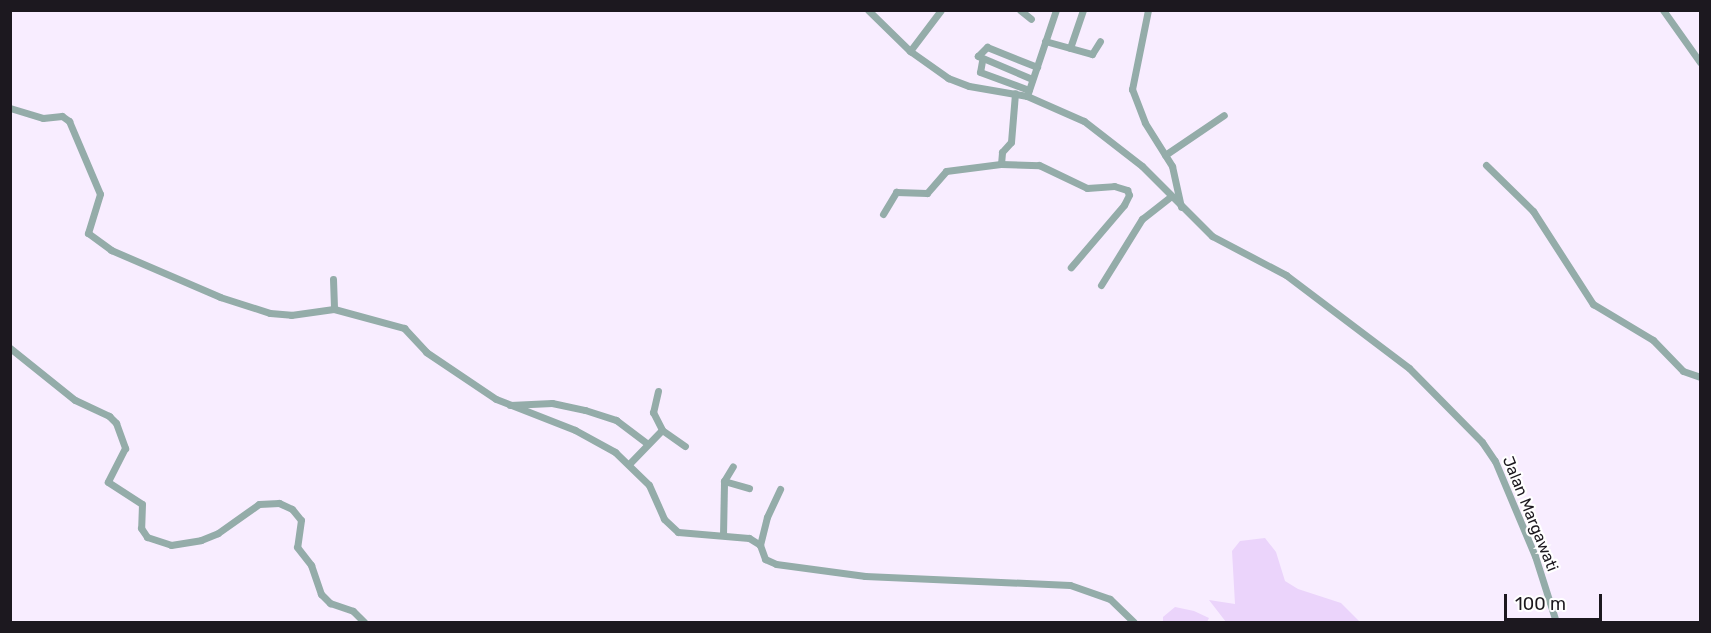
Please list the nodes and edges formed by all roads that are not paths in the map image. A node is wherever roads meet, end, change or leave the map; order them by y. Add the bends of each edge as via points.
1 (868, 10) edge
2 (941, 10) edge
3 (1020, 10) edge
4 (1056, 10) edge
5 (1083, 10) edge
6 (1663, 10) edge
7 (1148, 11) edge
8 (1030, 19) dead end
9 (1045, 41) junction
10 (1100, 41) dead end
11 (1070, 48) junction
12 (910, 51) junction
13 (982, 61) junction
14 (1701, 62) edge
15 (1037, 67) junction
16 (1032, 79) junction
17 (1015, 93) junction
18 (1028, 93) junction
19 (10, 108) edge
20 (1224, 116) dead end
21 (1166, 155) junction
22 (1001, 164) junction
23 (1486, 165) dead end
24 (1170, 197) junction
25 (1182, 209) junction
26 (883, 214) dead end
27 (1071, 267) dead end
28 (333, 279) dead end
29 (1101, 285) dead end
30 (334, 309) junction
31 (10, 348) edge
32 (1701, 377) edge
33 (658, 391) dead end
34 (508, 406) junction
35 (662, 430) junction
36 (648, 443) junction
37 (684, 446) dead end
38 (629, 464) junction
39 (733, 466) dead end
40 (724, 481) junction
41 (749, 488) dead end
42 (780, 489) dead end
43 (723, 535) junction
44 (760, 545) junction
45 (364, 622) edge
46 (1134, 622) edge
47 (1556, 622) edge

1 - 12 street
2 - 12 street
3 - 8 street
4 - 9 street
5 - 11 street
6 - 14 street
7 - 21 street via 1132,89 1144,123
9 - 11 street
9 - 15 street
10 - 11 street via 1094,54
12 - 17 street via 948,78 969,86
13 - 15 street via 978,56 987,47
13 - 16 street
13 - 18 street via 980,72
15 - 16 street
16 - 18 street
17 - 18 street
17 - 22 street via 1012,140 1002,152
18 - 24 street, Jalan Margawati via 1084,120 1142,166
19 - 30 street via 43,118 62,116 69,121 100,194 88,232 111,250 220,297 270,313 291,315
20 - 21 street
21 - 25 street
22 - 26 street via 946,171 927,193 896,192
22 - 27 street via 1039,165 1087,188 1114,186 1128,191 1124,205
23 - 32 street via 1533,211 1597,308 1653,340 1683,371
24 - 25 street, Jalan Margawati
24 - 29 street via 1142,219
25 - 47 street, Jalan Margawati via 1212,236 1272,267 1343,316 1409,368 1482,441 1504,477
28 - 30 street
30 - 34 street via 404,328 431,356
31 - 45 street via 75,400 116,423 125,448 108,482 142,504 141,528 147,537 171,545 201,540 218,533 259,504 279,503 292,509 301,520 297,547 311,565 321,594 330,603 353,611
33 - 35 street via 653,412
34 - 36 street via 552,403 585,410 616,420
34 - 38 street via 575,430
35 - 36 street
35 - 37 street
36 - 38 street
38 - 43 street via 649,485 672,528 683,534
39 - 40 street
40 - 41 street
40 - 43 street
42 - 44 street
43 - 44 street via 749,538
44 - 46 street via 762,556 771,563 864,576 992,579 1076,586 1110,599

